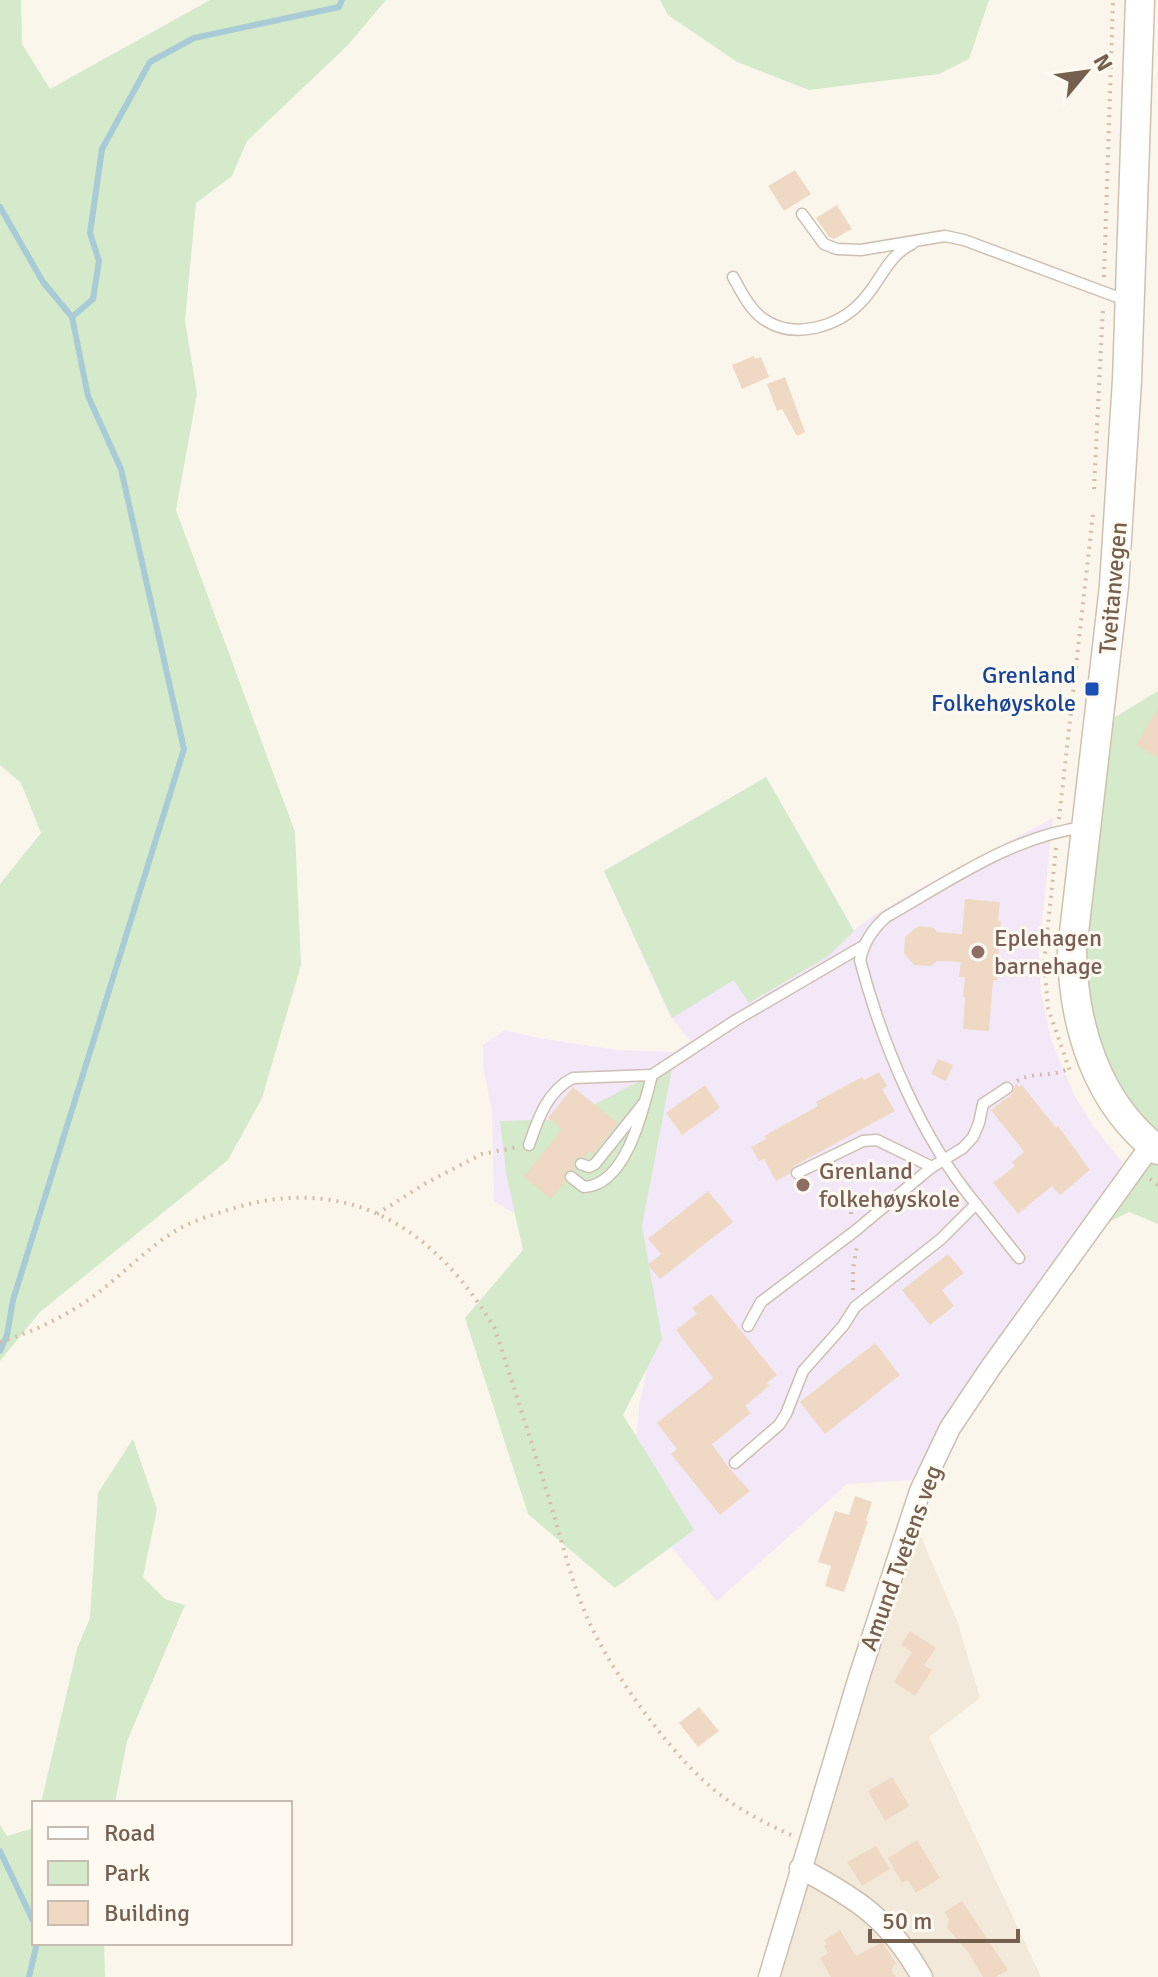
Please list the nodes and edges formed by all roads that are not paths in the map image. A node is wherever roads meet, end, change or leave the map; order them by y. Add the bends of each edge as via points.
1 (1140, 0) edge
2 (802, 214) dead end
3 (924, 238) junction
4 (733, 277) dead end
5 (1130, 301) junction
6 (1087, 827) junction
7 (863, 946) junction
8 (652, 1075) junction
9 (1007, 1088) road end
10 (645, 1102) junction
11 (529, 1145) road end
12 (1155, 1147) edge
13 (943, 1160) junction
14 (581, 1164) dead end
15 (932, 1167) junction
16 (797, 1173) dead end
17 (571, 1177) dead end
18 (976, 1204) junction
19 (1019, 1258) dead end
20 (748, 1326) dead end
21 (735, 1463) dead end
22 (800, 1868) junction
23 (769, 1977) edge
24 (922, 1977) edge

1 - 5 main road, Tveitanvegen
2 - 3 lane via 824,244 837,249 861,250
3 - 4 lane via 890,262 851,312 818,328 778,328 759,316
3 - 5 lane via 964,240
5 - 6 main road, Tveitanvegen via 1114,586
6 - 7 lane via 1058,830 1016,845 886,917
6 - 12 main road, Tveitanvegen via 1072,950 1079,1024 1102,1082
7 - 8 lane
7 - 13 lane via 860,960 875,1012
8 - 10 lane
8 - 11 lane via 564,1082 541,1112
9 - 13 lane via 983,1104 973,1137
10 - 14 lane via 595,1164
10 - 17 lane via 634,1137 607,1179 584,1187
12 - 22 street, Amund Tvetens veg via 950,1428 920,1491
13 - 15 lane
13 - 18 lane
15 - 16 lane via 877,1140 863,1141
15 - 20 lane via 761,1302
18 - 19 lane
18 - 21 lane via 855,1307 803,1371 779,1425
22 - 23 street, Amund Tvetens veg
22 - 24 street via 846,1892 886,1924

